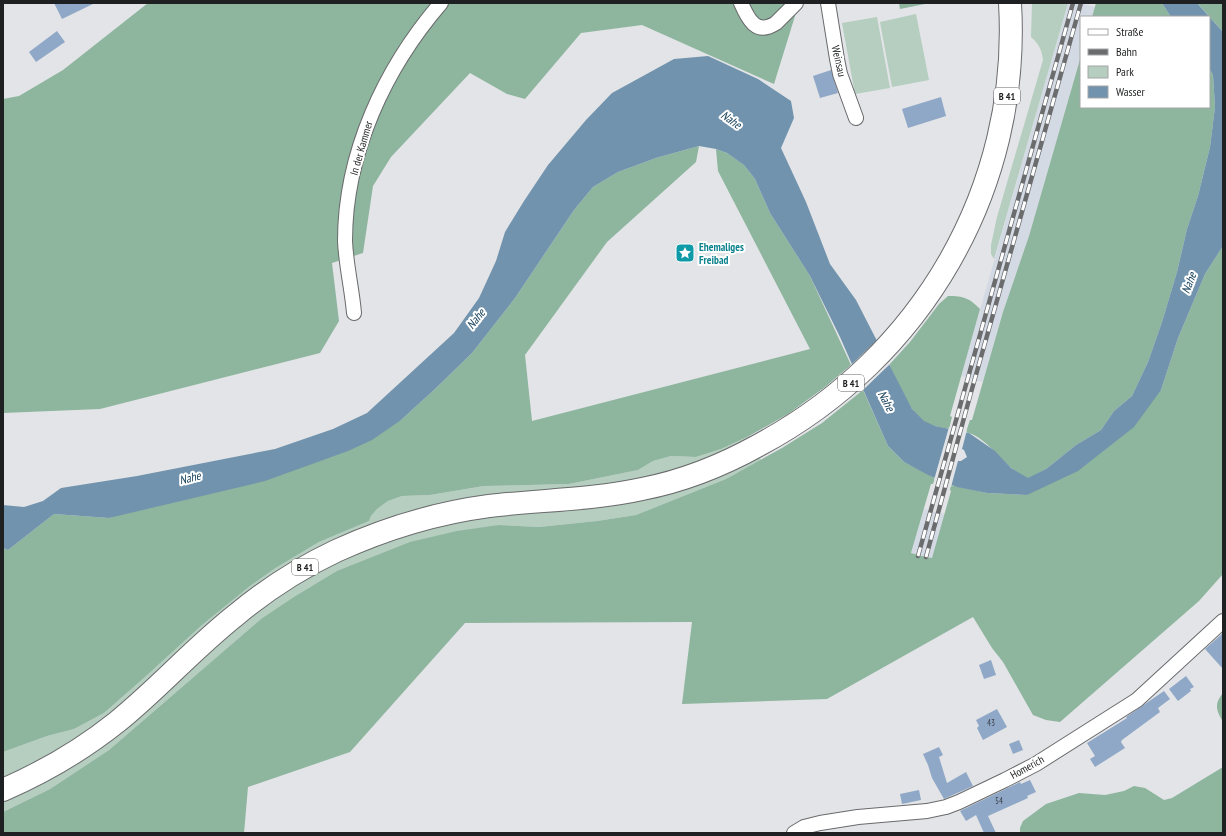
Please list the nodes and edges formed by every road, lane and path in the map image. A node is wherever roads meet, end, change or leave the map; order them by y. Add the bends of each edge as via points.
1 (441, 3) edge
2 (741, 3) edge
3 (796, 3) edge
4 (828, 3) edge
5 (1010, 3) edge
6 (856, 118) dead end
7 (354, 313) dead end
8 (1223, 621) edge
9 (3, 790) edge
10 (794, 833) edge

1 - 7 street, In der Kammer via 417,33 391,73 370,117 355,165 345,241
2 - 3 street via 750,21 762,28 776,23
4 - 6 street, Weinsau via 840,74
5 - 9 main road, B 41 via 1012,41 1002,124 985,187 967,231 943,275 928,296 894,340 855,380 782,433 727,462 698,473 643,489 575,499 464,510 384,531 334,552 284,580 235,615 135,707 93,740 46,769
8 - 10 street, Homerich via 1137,700 1036,764 1005,780 946,807 858,817 804,827

